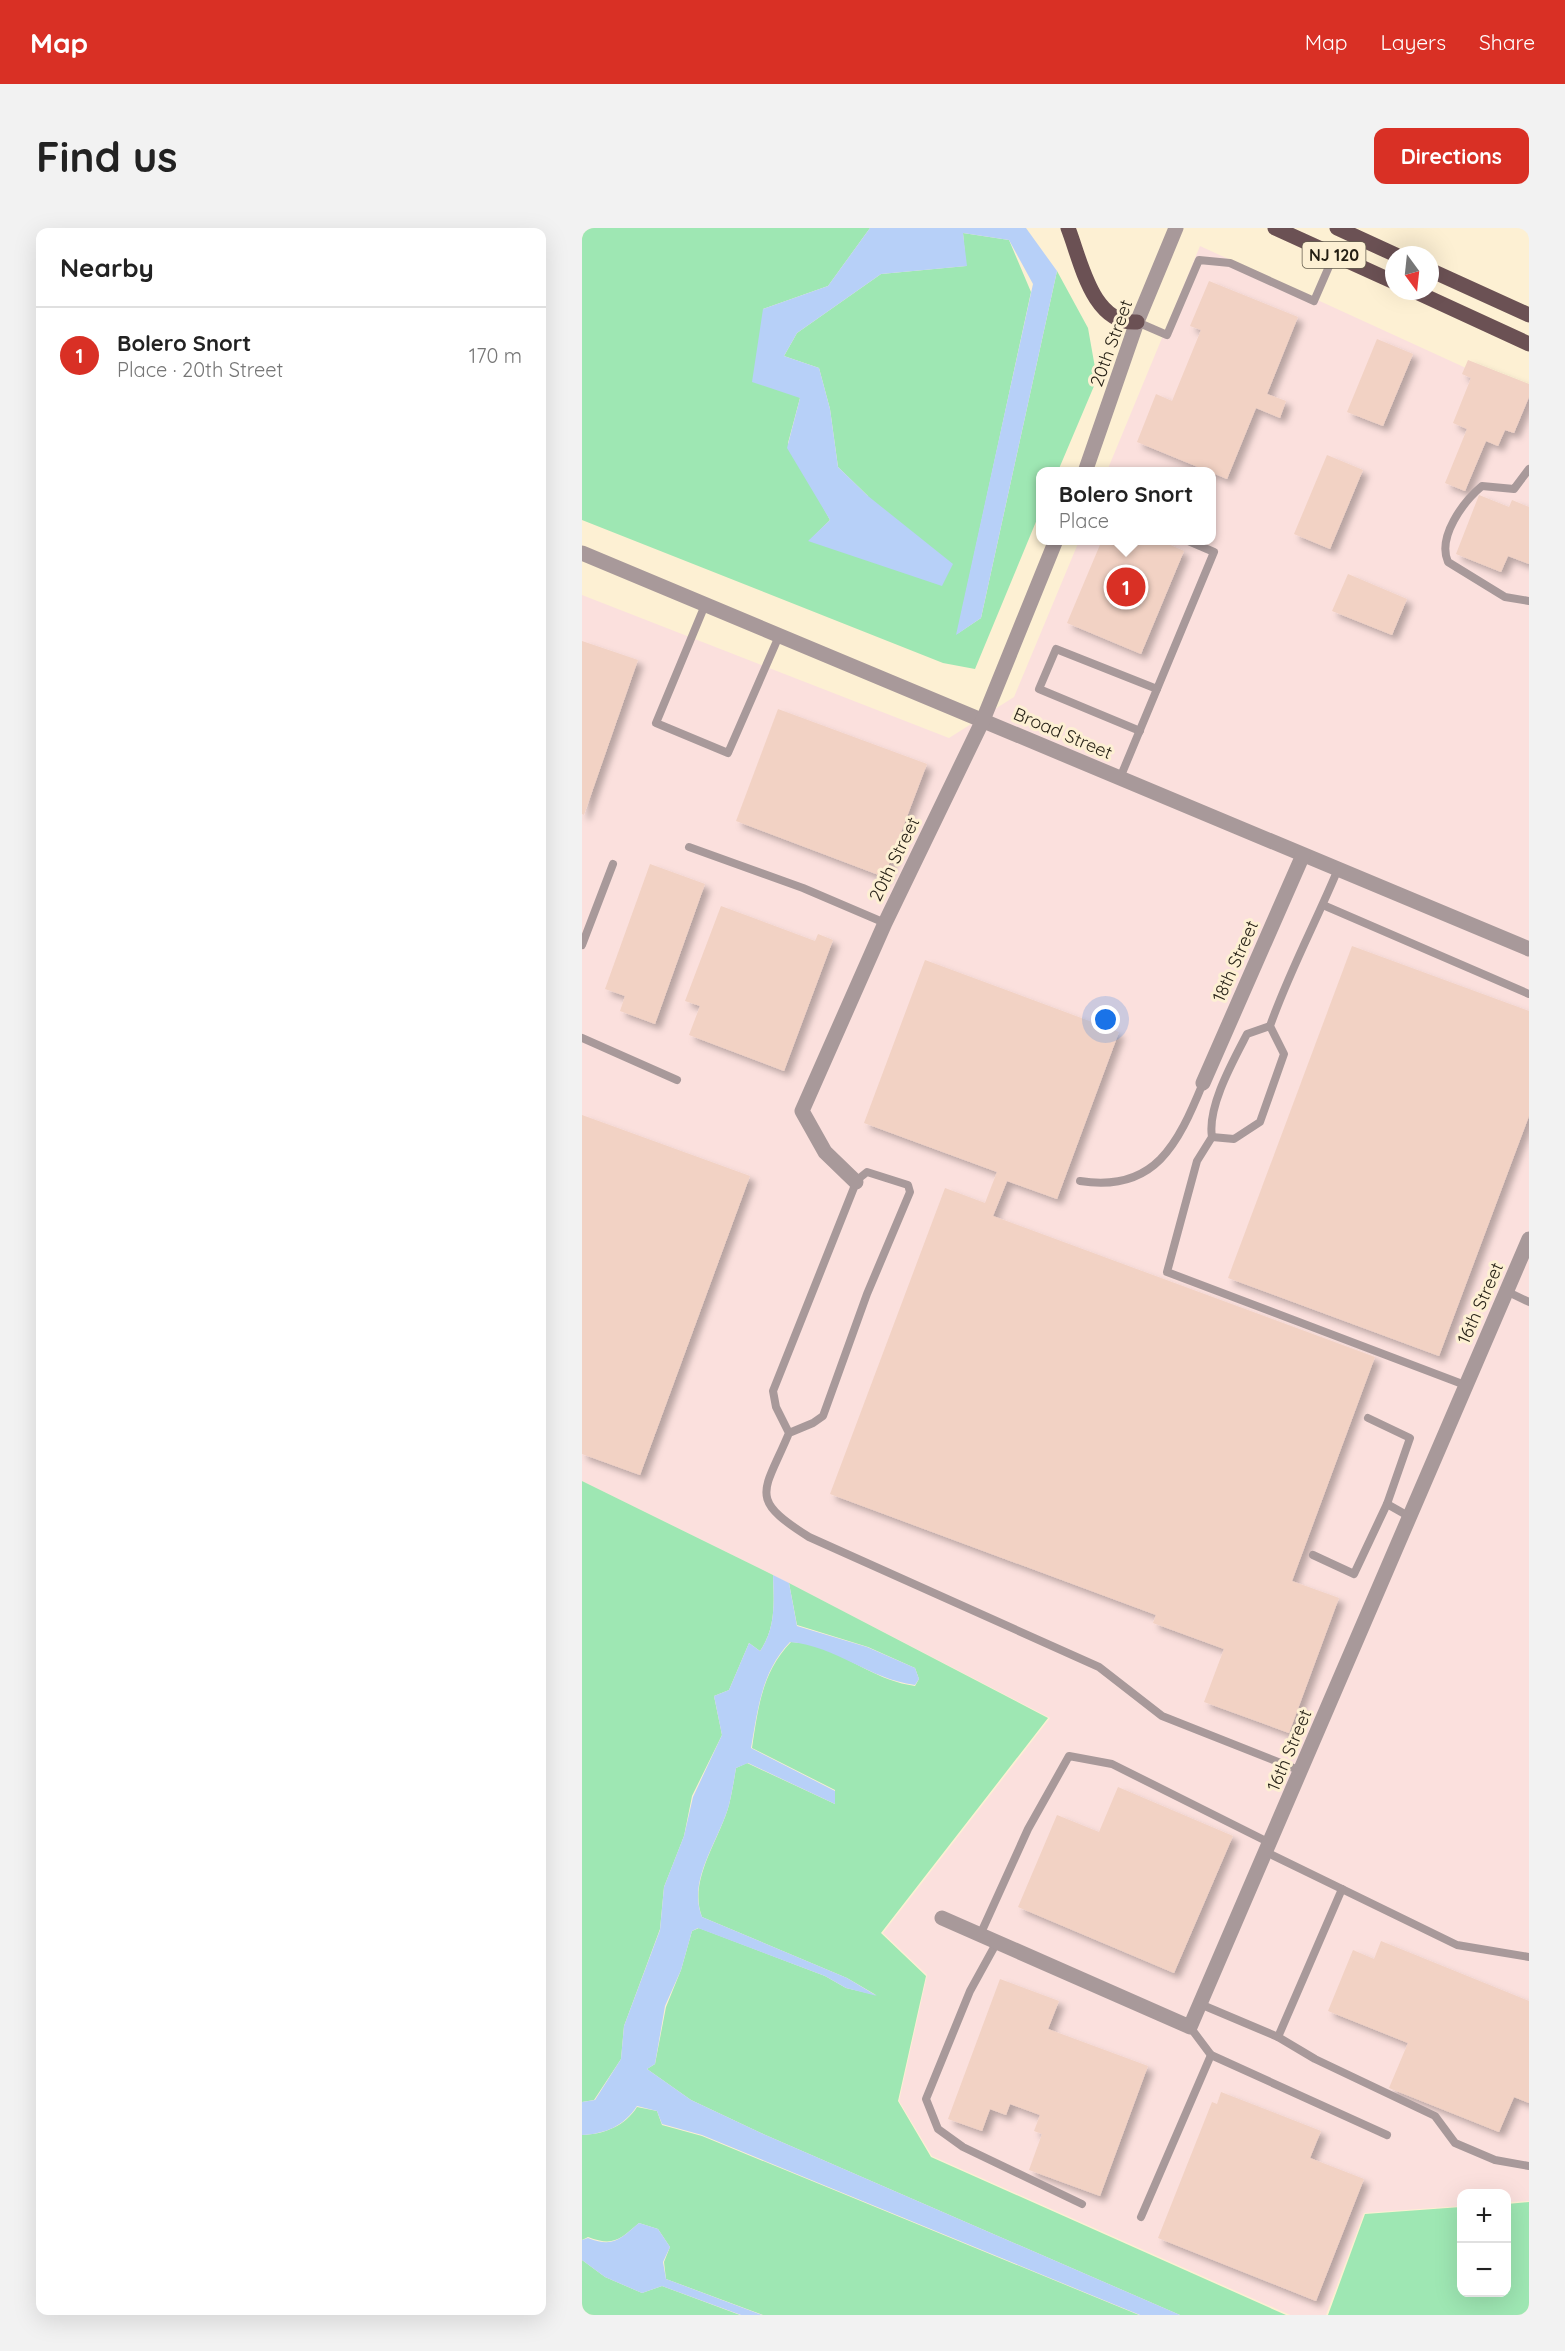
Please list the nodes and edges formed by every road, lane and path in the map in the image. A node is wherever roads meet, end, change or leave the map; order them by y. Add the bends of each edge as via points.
1 (1068, 228) edge
2 (1176, 228) edge
3 (1275, 228) edge
4 (1337, 228) edge
5 (1385, 250) edge
6 (1334, 255) junction
7 (1439, 274) edge
8 (1385, 278) edge
9 (1434, 300) edge
10 (1529, 315) edge
11 (1137, 322) junction
12 (1529, 344) edge
13 (1086, 467) edge
14 (1529, 469) edge
15 (1054, 545) edge
16 (1198, 545) edge
17 (582, 554) edge
18 (1529, 602) edge
19 (705, 605) junction
20 (779, 636) junction
21 (1157, 689) junction
22 (983, 720) junction
23 (1140, 731) junction
24 (1120, 778) junction
25 (689, 847) dead end
26 (1303, 855) junction
27 (613, 864) dead end
28 (1338, 869) junction
29 (1323, 905) junction
30 (885, 923) junction
31 (582, 945) edge
32 (1529, 949) edge
33 (1529, 994) edge
34 (1270, 1026) junction
35 (582, 1038) edge
36 (677, 1080) dead end
37 (1203, 1083) joint
38 (1212, 1137) junction
39 (1080, 1181) dead end
40 (856, 1182) junction
41 (1529, 1239) edge
42 (1506, 1292) junction
43 (1529, 1302) edge
44 (1465, 1385) junction
45 (1368, 1418) dead end
46 (789, 1433) junction
47 (1387, 1504) junction
48 (1410, 1517) junction
49 (1313, 1555) dead end
50 (1301, 1771) junction
51 (1268, 1847) junction
52 (1342, 1889) junction
53 (942, 1918) dead end
54 (980, 1935) junction
55 (997, 1942) junction
56 (1529, 1957) edge
57 (1200, 2004) junction
58 (1190, 2027) junction
59 (1278, 2037) junction
60 (1211, 2055) junction
61 (1387, 2135) dead end
62 (1529, 2166) edge
63 (1082, 2204) dead end
64 (1141, 2217) dead end

1 - 11 main road via 1097,300 1119,321
2 - 11 street, 20th Street
3 - 6 main road, NJ 120
4 - 5 main road, NJ 120
6 - 8 main road, NJ 120
6 - 11 lane via 1314,301 1230,263 1199,260 1167,334
7 - 10 main road
9 - 12 main road
11 - 13 street, 20th Street
14 - 18 lane via 1514,489 1482,486 1472,494 1446,540 1444,554 1448,562 1505,597
15 - 22 street, 20th Street
16 - 21 lane via 1214,552
17 - 19 street, Broad Street
19 - 20 street, Broad Street
19 - 20 lane via 656,723 728,753
20 - 22 street, Broad Street
21 - 23 lane
21 - 23 lane via 1056,649 1039,689
22 - 24 street, Broad Street
22 - 30 street, 20th Street
23 - 24 lane
24 - 26 street, Broad Street
25 - 30 lane
26 - 28 street, Broad Street
26 - 37 street, 18th Street
27 - 31 lane
28 - 29 lane
28 - 32 street, Broad Street
29 - 33 lane
29 - 34 lane via 1282,991
30 - 40 street, 20th Street via 802,1112 825,1152
34 - 38 lane via 1247,1034 1210,1123
34 - 38 lane via 1284,1054 1260,1122 1234,1139
35 - 36 lane
37 - 39 lane via 1189,1119 1152,1168 1119,1182
38 - 44 lane via 1197,1161 1167,1272
40 - 46 lane via 773,1391
40 - 46 lane via 867,1172 908,1185 910,1192 867,1294 823,1416
41 - 42 street, 16th Street
42 - 43 lane
42 - 44 street, 16th Street
44 - 48 street, 16th Street
45 - 47 lane via 1410,1438
46 - 50 lane via 765,1492 778,1518 894,1577 1099,1667 1162,1716
47 - 48 lane
47 - 49 lane via 1354,1574
48 - 50 street, 16th Street
50 - 51 street, 16th Street
51 - 52 lane
51 - 54 lane via 1112,1764 1069,1756 1028,1829
51 - 57 street, 16th Street
52 - 56 lane via 1457,1945
52 - 59 lane
53 - 54 street
54 - 55 street
55 - 58 street
55 - 63 lane via 970,1991 926,2099 938,2129 963,2148
57 - 58 street, 16th Street
57 - 59 lane
58 - 60 lane
59 - 62 lane via 1434,2116 1455,2142 1496,2160
60 - 61 lane
60 - 64 lane

